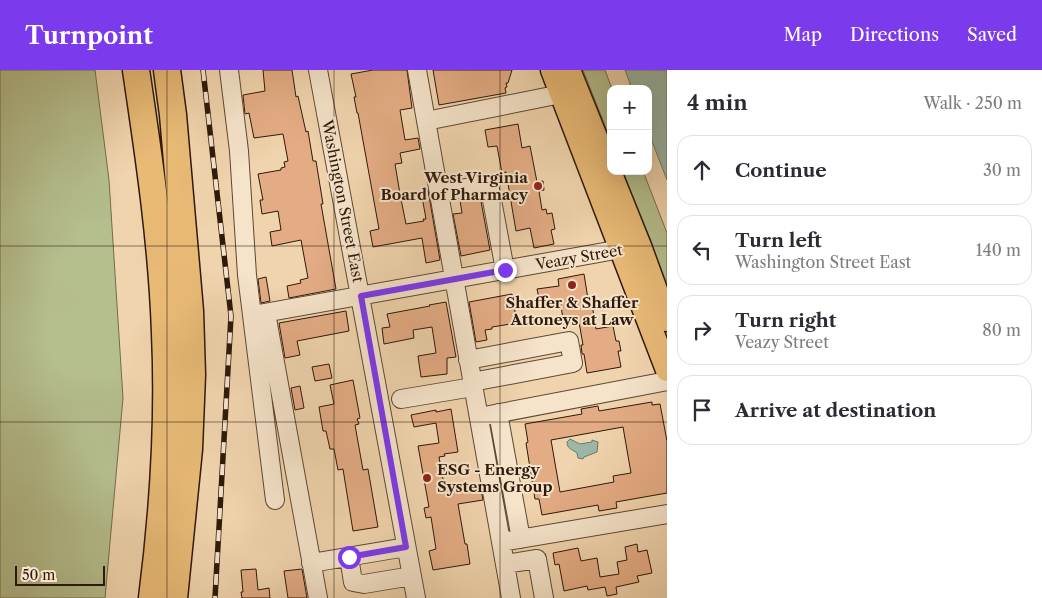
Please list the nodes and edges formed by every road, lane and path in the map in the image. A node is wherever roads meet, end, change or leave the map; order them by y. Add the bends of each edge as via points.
1 (136, 70) edge
2 (167, 70) edge
3 (229, 70) edge
4 (318, 70) edge
5 (416, 70) edge
6 (552, 70) edge
7 (569, 70) edge
8 (561, 94) junction
9 (426, 121) junction
10 (448, 191) dead end
11 (630, 248) junction
12 (505, 270) junction
13 (454, 279) junction
14 (361, 296) junction
15 (260, 314) junction
16 (667, 320) edge
17 (468, 360) junction
18 (667, 370) edge
19 (667, 381) edge
20 (473, 385) junction
21 (401, 399) dead end
22 (498, 413) junction
23 (479, 417) junction
24 (275, 500) dead end
25 (667, 514) edge
26 (520, 539) junction
27 (501, 542) junction
28 (406, 547) junction
29 (349, 557) junction
30 (312, 563) junction
31 (505, 564) junction
32 (412, 576) junction
33 (152, 598) edge
34 (174, 598) edge
35 (318, 598) edge
36 (416, 598) edge
37 (511, 598) edge
38 (544, 598) edge

1 - 33 highway via 158,234 165,333 166,424
2 - 34 highway via 187,281 192,375 189,450
3 - 15 street via 248,275
4 - 14 street, Washington Street East
5 - 9 street
6 - 8 main road
7 - 11 main road
8 - 9 street
8 - 11 main road
9 - 13 street
10 - 12 street via 489,184
11 - 12 street, Veazy Street
11 - 16 main road
11 - 18 main road
12 - 13 street, Veazy Street
13 - 14 street, Veazy Street
13 - 17 street
14 - 15 street, Veazy Street
14 - 28 street, Washington Street East
15 - 24 street
15 - 30 street
17 - 20 street
17 - 20 street via 569,341 573,363
19 - 22 street
20 - 21 street
20 - 23 street
22 - 23 street
22 - 26 street
23 - 27 street
25 - 26 street
26 - 27 street
27 - 31 street
28 - 29 street
28 - 32 street, Washington Street East
29 - 30 street
29 - 32 street via 353,582 358,584
30 - 35 street
31 - 37 street
31 - 38 street via 537,559
32 - 36 street, Washington Street East

